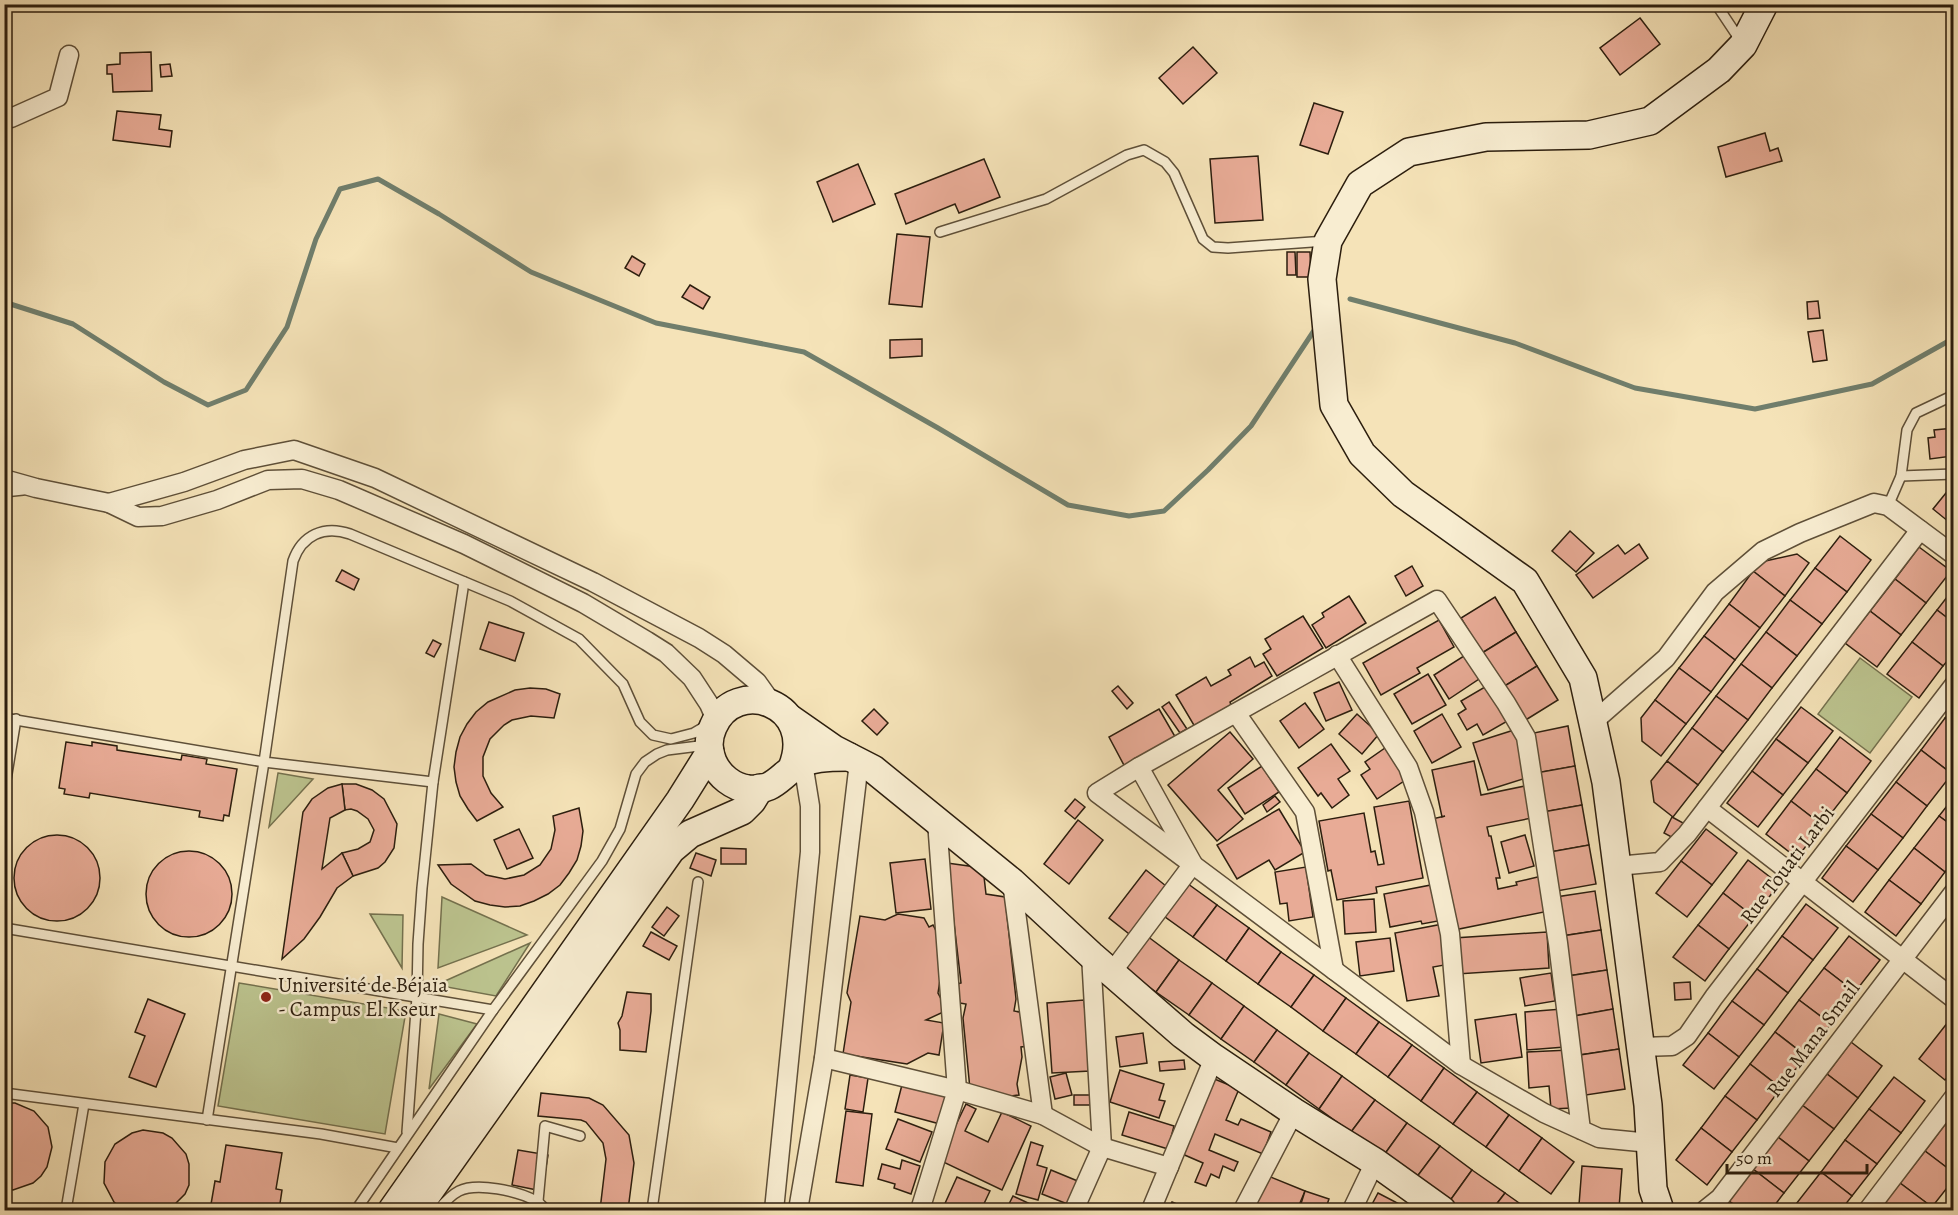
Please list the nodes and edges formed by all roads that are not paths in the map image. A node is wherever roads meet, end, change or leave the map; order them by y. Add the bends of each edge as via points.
1 (1716, 4) edge
2 (1764, 4) edge
3 (1743, 45) junction
4 (69, 55) dead end
5 (4, 118) edge
6 (940, 232) dead end
7 (1328, 241) junction
8 (1953, 395) edge
9 (1953, 474) edge
10 (1901, 476) junction
11 (4, 479) edge
12 (36, 488) junction
13 (4, 492) edge
14 (109, 503) junction
15 (1888, 506) junction
16 (1920, 530) junction
17 (1953, 555) edge
18 (464, 582) junction
19 (1337, 655) junction
20 (1953, 685) edge
21 (782, 711) junction
22 (1236, 713) junction
23 (4, 718) edge
24 (16, 719) junction
25 (1592, 723) junction
26 (712, 739) junction
27 (854, 760) junction
28 (264, 762) junction
29 (797, 766) junction
30 (1139, 767) junction
31 (433, 782) junction
32 (760, 788) junction
33 (4, 792) edge
34 (1707, 808) junction
35 (938, 821) junction
36 (1193, 864) junction
37 (1617, 866) junction
38 (698, 882) dead end
39 (1012, 882) junction
40 (1802, 882) junction
41 (1953, 892) edge
42 (4, 928) edge
43 (1091, 955) junction
44 (1903, 960) junction
45 (231, 967) junction
46 (1334, 970) junction
47 (1112, 972) junction
48 (417, 997) junction
49 (1953, 999) edge
50 (493, 1010) junction
51 (1641, 1047) junction
52 (824, 1058) junction
53 (1214, 1058) junction
54 (1461, 1065) junction
55 (957, 1090) junction
56 (4, 1093) edge
57 (1953, 1097) edge
58 (84, 1104) junction
59 (1294, 1112) junction
60 (1043, 1115) junction
61 (207, 1120) junction
62 (1581, 1130) junction
63 (407, 1135) junction
64 (580, 1136) dead end
65 (1650, 1143) junction
66 (1102, 1147) junction
67 (398, 1148) junction
68 (1376, 1162) junction
69 (1169, 1167) junction
70 (538, 1201) junction
71 (66, 1210) edge
72 (356, 1210) edge
73 (392, 1210) edge
74 (416, 1210) edge
75 (438, 1210) edge
76 (546, 1210) edge
77 (652, 1210) edge
78 (774, 1210) edge
79 (798, 1210) edge
80 (921, 1210) edge
81 (1074, 1210) edge
82 (1151, 1210) edge
83 (1243, 1210) edge
84 (1353, 1210) edge
85 (1442, 1210) edge
86 (1660, 1210) edge
87 (1705, 1210) edge
88 (1868, 1210) edge

1 - 3 lane
2 - 3 street
3 - 7 street via 1719,70 1650,121 1589,135 1486,137 1409,152 1360,184
4 - 5 street via 58,97
6 - 7 lane via 1046,199 1126,155 1144,150 1165,162 1174,173 1203,239 1213,247
7 - 25 street via 1322,279 1334,405 1362,454 1403,494 1525,581 1583,678
8 - 10 lane via 1916,413 1907,430
9 - 10 lane
10 - 15 lane
11 - 12 street
12 - 13 lane
12 - 14 street
14 - 21 street via 244,460 294,450 386,483 593,582 699,638 757,682
14 - 26 street via 138,517 162,516 268,480 302,479 339,490 464,544 647,640 692,678 705,697
15 - 16 street
15 - 25 street via 1874,503 1763,551 1716,592 1666,658
16 - 17 street
16 - 34 street
18 - 26 lane via 510,601 579,639 623,684 640,722 652,735 672,739 694,733
18 - 28 lane via 340,531 320,532 302,543 293,561
18 - 31 lane
19 - 22 street
19 - 54 street via 1408,767 1424,812 1450,934
19 - 62 street via 1437,600 1526,737 1558,943
20 - 40 street, Rue Touati Larbi
21 - 26 street via 754,700 735,704 724,711
21 - 27 street via 819,740
21 - 29 street via 796,731
22 - 30 street
22 - 46 street via 1305,812
23 - 24 lane
24 - 28 lane
24 - 33 lane
25 - 37 street via 1606,782
26 - 32 street via 719,772 737,786
26 - 50 lane via 668,750 645,762 636,774 620,829 602,861
26 - 73 street via 680,800
27 - 29 street via 833,757
27 - 35 street via 873,769
27 - 52 street
28 - 31 lane
28 - 45 lane
29 - 32 street via 773,785
29 - 78 street via 810,806 810,852
30 - 36 street
30 - 36 street via 1097,793
31 - 48 lane via 421,899
32 - 74 street via 742,811 690,834 671,850
34 - 37 street via 1660,862
34 - 40 street
35 - 39 street
35 - 55 street
36 - 46 street
36 - 47 street
37 - 51 street
38 - 77 lane
39 - 43 street
39 - 60 street
40 - 44 street
40 - 51 street, Rue Touati Larbi via 1687,1036 1672,1046
41 - 44 street, Rue Mana Smail
42 - 45 lane
43 - 47 street
43 - 66 street
44 - 49 street
44 - 87 street, Rue Mana Smail via 1720,1198
45 - 48 lane
45 - 61 lane
46 - 54 street
47 - 53 street
48 - 50 lane
48 - 63 lane
50 - 63 lane
51 - 65 street
52 - 55 street
52 - 79 street
53 - 59 street
53 - 69 street
54 - 62 street
55 - 60 street
55 - 80 street
56 - 58 lane
57 - 88 street
58 - 61 lane
58 - 71 lane
59 - 68 street
59 - 83 street
60 - 66 street
61 - 67 lane
62 - 65 street via 1599,1138
63 - 67 lane
64 - 70 lane via 545,1126
65 - 86 street via 1653,1189
66 - 69 street
66 - 81 street
67 - 72 lane
68 - 84 street
68 - 85 street
69 - 82 street
70 - 75 lane via 479,1186 459,1191
70 - 76 lane

